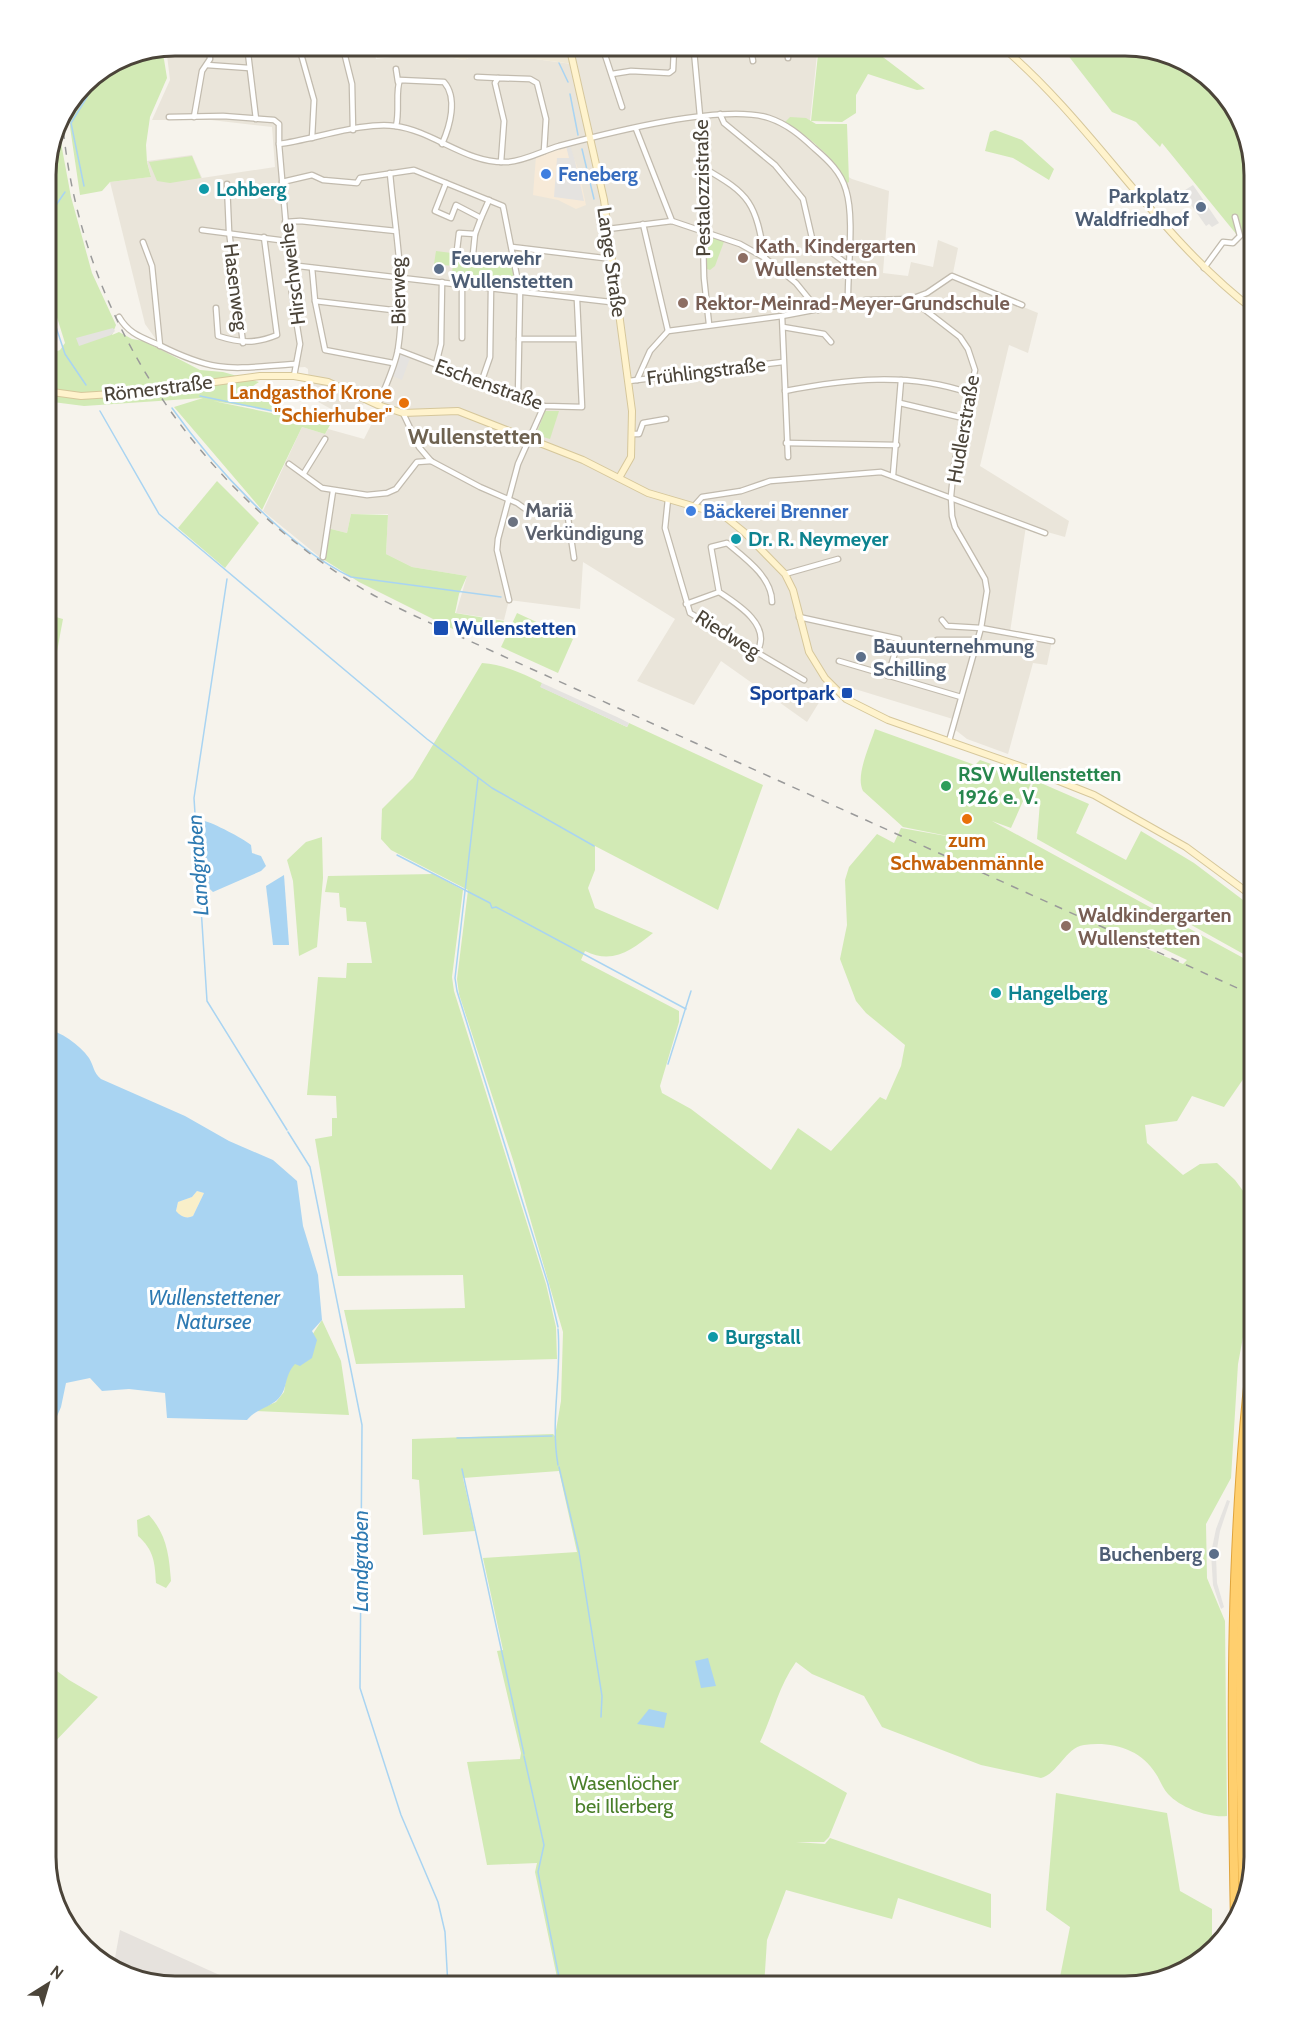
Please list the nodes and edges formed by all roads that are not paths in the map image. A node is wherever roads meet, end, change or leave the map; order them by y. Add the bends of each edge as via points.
1 (208, 56) edge
2 (248, 56) edge
3 (302, 56) edge
4 (345, 56) edge
5 (571, 56) edge
6 (606, 56) edge
7 (674, 56) edge
8 (694, 56) edge
9 (752, 56) edge
10 (1011, 56) edge
11 (753, 61) dead end
12 (207, 65) junction
13 (249, 68) junction
14 (396, 69) dead end
15 (612, 74) junction
16 (477, 77) dead end
17 (498, 78) junction
18 (398, 82) junction
19 (622, 106) dead end
20 (720, 114) junction
21 (700, 116) junction
22 (170, 117) dead end
23 (194, 117) junction
24 (256, 119) junction
25 (396, 126) junction
26 (636, 129) junction
27 (353, 130) junction
28 (312, 138) junction
29 (590, 139) junction
30 (279, 144) junction
31 (442, 144) junction
32 (544, 151) junction
33 (501, 162) junction
34 (702, 167) junction
35 (390, 173) junction
36 (282, 182) junction
37 (446, 183) junction
38 (227, 184) dead end
39 (489, 200) junction
40 (1234, 217) dead end
41 (481, 218) junction
42 (672, 221) junction
43 (285, 222) junction
44 (643, 224) junction
45 (608, 229) junction
46 (202, 230) dead end
47 (703, 230) junction
48 (229, 231) junction
49 (396, 231) junction
50 (475, 234) junction
51 (264, 237) junction
52 (287, 241) junction
53 (143, 242) dead end
54 (512, 247) junction
55 (457, 250) dead end
56 (473, 254) dead end
57 (765, 258) junction
58 (612, 259) junction
59 (848, 264) junction
60 (290, 265) junction
61 (312, 268) junction
62 (1204, 268) junction
63 (401, 278) junction
64 (442, 282) junction
65 (462, 284) junction
66 (491, 288) junction
67 (520, 292) junction
68 (911, 299) junction
69 (315, 300) junction
70 (577, 300) junction
71 (619, 303) junction
72 (1244, 303) edge
73 (848, 304) junction
74 (1022, 305) dead end
75 (216, 308) dead end
76 (818, 310) junction
77 (401, 311) junction
78 (119, 316) dead end
79 (782, 316) junction
80 (709, 324) junction
81 (783, 327) junction
82 (668, 331) junction
83 (462, 338) dead end
84 (519, 339) junction
85 (578, 339) junction
86 (831, 342) dead end
87 (243, 343) junction
88 (160, 346) junction
89 (398, 350) junction
90 (783, 362) junction
91 (393, 363) junction
92 (296, 364) junction
93 (436, 364) junction
94 (294, 376) junction
95 (637, 380) junction
96 (901, 380) junction
97 (629, 381) junction
98 (481, 383) junction
99 (785, 391) junction
100 (56, 393) edge
101 (969, 393) junction
102 (518, 396) junction
103 (900, 403) junction
104 (378, 405) junction
105 (544, 406) junction
106 (402, 413) junction
107 (963, 418) junction
108 (666, 420) dead end
109 (633, 434) junction
110 (529, 438) junction
111 (326, 439) dead end
112 (786, 443) junction
113 (897, 445) junction
114 (788, 457) dead end
115 (431, 460) junction
116 (289, 464) dead end
117 (304, 474) junction
118 (893, 475) junction
119 (619, 478) junction
120 (333, 492) junction
121 (951, 496) junction
122 (507, 498) junction
123 (668, 499) junction
124 (694, 506) junction
125 (1045, 533) dead end
126 (323, 557) dead end
127 (574, 558) dead end
128 (838, 559) dead end
129 (785, 574) junction
130 (718, 592) junction
131 (509, 600) dead end
132 (772, 602) dead end
133 (687, 604) junction
134 (799, 617) junction
135 (942, 620) dead end
136 (981, 628) junction
137 (938, 640) dead end
138 (977, 640) junction
139 (1052, 641) dead end
140 (757, 652) junction
141 (839, 661) dead end
142 (888, 676) junction
143 (804, 680) dead end
144 (961, 697) junction
145 (949, 741) junction
146 (1244, 890) edge
147 (1244, 1426) edge
148 (1244, 1529) edge
149 (1243, 1875) edge
150 (1235, 1904) edge

1 - 12 street
2 - 13 street
3 - 28 street via 314,100
4 - 27 street via 352,84
5 - 29 main road, Lange Straße
6 - 15 street
7 - 15 street via 669,74 632,70
8 - 21 street, Pestalozzistraße
9 - 11 street
10 - 62 main road via 1062,105
12 - 13 street
12 - 23 street via 202,71
13 - 24 street via 253,74
14 - 18 street
15 - 19 street
16 - 17 street
17 - 32 street via 530,79 537,83 546,119
17 - 33 street via 495,83 504,121
18 - 25 street via 400,108
18 - 31 street via 406,79 447,84 452,115
20 - 21 street
20 - 59 street via 724,123 775,165 803,199 812,238
20 - 59 street via 766,117 780,122 803,137 838,172 849,208
21 - 26 street
21 - 34 street, Pestalozzistraße
22 - 23 street
23 - 24 street
24 - 30 street, Hirschweihe via 279,122
25 - 27 street
25 - 31 street
26 - 29 street
26 - 42 street
27 - 28 street
28 - 30 street
29 - 32 street
29 - 45 main road, Lange Straße
30 - 36 street, Hirschweihe
31 - 33 street via 471,156
32 - 33 street
34 - 47 street, Pestalozzistraße
34 - 57 street via 746,196 757,216
35 - 36 street via 360,178 357,183 312,175
35 - 37 street via 414,170
35 - 49 street, Bierweg
36 - 43 street, Hirschweihe
37 - 39 street
37 - 41 street via 435,211 451,218 456,205
38 - 48 street, Hasenweg
39 - 41 street
39 - 54 street via 503,206
40 - 62 street via 1240,236 1236,242 1223,242
41 - 50 street
42 - 44 street
42 - 47 street
43 - 49 street
43 - 52 street, Hirschweihe
44 - 45 street
44 - 82 street
45 - 58 main road, Lange Straße
46 - 48 street
47 - 57 street
47 - 80 street, Pestalozzistraße
48 - 51 street
48 - 87 street, Hasenweg
49 - 63 street, Bierweg
50 - 55 street via 459,233
50 - 56 street
51 - 52 street
51 - 87 street via 277,334 261,342
52 - 60 street, Hirschweihe
53 - 88 street via 152,266
54 - 58 street
54 - 67 street
57 - 76 street via 795,283
58 - 71 main road, Lange Straße
59 - 73 street
60 - 61 street
60 - 92 street, Hirschweihe via 300,344
61 - 63 street
61 - 69 street
62 - 72 main road
63 - 64 street
63 - 77 street, Bierweg
64 - 65 street
64 - 93 street via 441,344
65 - 66 street
65 - 83 street
66 - 67 street
66 - 98 street via 490,357
67 - 70 street
67 - 84 street
68 - 73 street
68 - 74 street via 952,276
68 - 101 street, Hudlerstraße via 948,325 968,349 975,370
69 - 77 street
69 - 91 street via 325,350
70 - 71 street
70 - 85 street
71 - 97 main road, Lange Straße
73 - 76 street
75 - 87 street via 218,336
76 - 79 street
77 - 89 street, Bierweg
78 - 88 street via 132,334
79 - 80 street
79 - 81 street
80 - 82 street
81 - 86 street via 824,334
81 - 90 street
82 - 95 street via 650,351
84 - 85 street
84 - 102 street
85 - 105 street, Eschenstraße via 582,407
88 - 92 street via 195,363 218,368
89 - 91 street, Bierweg
89 - 93 street, Eschenstraße
90 - 95 street, Frühlingstraße
90 - 99 street
91 - 104 street, Bierweg
92 - 94 street, Hirschweihe
93 - 98 street, Eschenstraße
94 - 100 main road, Römerstraße, bridge via 260,376 143,392 81,396
94 - 104 main road, Römerstraße via 328,382
95 - 97 street, Frühlingstraße
96 - 99 street via 853,380
96 - 101 street via 935,382
96 - 103 street
97 - 109 main road, Lange Straße
98 - 102 street, Eschenstraße
99 - 112 street
101 - 107 street, Hudlerstraße
102 - 105 street, Eschenstraße
103 - 107 street
103 - 113 street
104 - 106 main road, Römerstraße
105 - 110 street
106 - 110 main road, Römerstraße via 458,411
106 - 115 street via 419,447
107 - 121 street, Hudlerstraße
108 - 109 street via 644,423 639,434
109 - 119 main road, Lange Straße via 630,460
110 - 119 main road, Römerstraße
110 - 122 street
111 - 117 street
112 - 113 street
112 - 114 street
113 - 118 street
115 - 120 street via 417,462 403,482 387,493
115 - 122 street via 480,488
116 - 117 street
117 - 120 street via 318,487
118 - 121 street
118 - 124 street via 865,472 770,481 741,491 702,497
119 - 123 main road, Römerstraße
120 - 126 street
121 - 125 street
121 - 136 street, Hudlerstraße via 955,527 986,579
122 - 127 street via 531,513 567,511
122 - 131 street via 497,550
123 - 124 main road, Römerstraße
123 - 133 street, Riedweg via 665,528
124 - 129 main road, Römerstraße via 730,519
128 - 129 street
129 - 134 main road, Römerstraße
130 - 132 street via 710,551 711,547 727,543 761,575 772,591
130 - 133 street
130 - 140 street via 748,613 762,636
133 - 140 street, Riedweg via 697,618
134 - 142 street via 899,639
134 - 145 main road, Römerstraße via 809,652 825,678 846,699 879,716
135 - 136 street via 947,626
136 - 138 street, Hudlerstraße
136 - 139 street
137 - 138 street
138 - 144 street, Hudlerstraße
140 - 143 street, Riedweg
141 - 142 street
142 - 144 street
144 - 145 street, Hudlerstraße
145 - 146 main road, Römerstraße via 1071,785 1154,827
147 - 150 highway via 1234,1569
148 - 149 highway via 1240,1637

